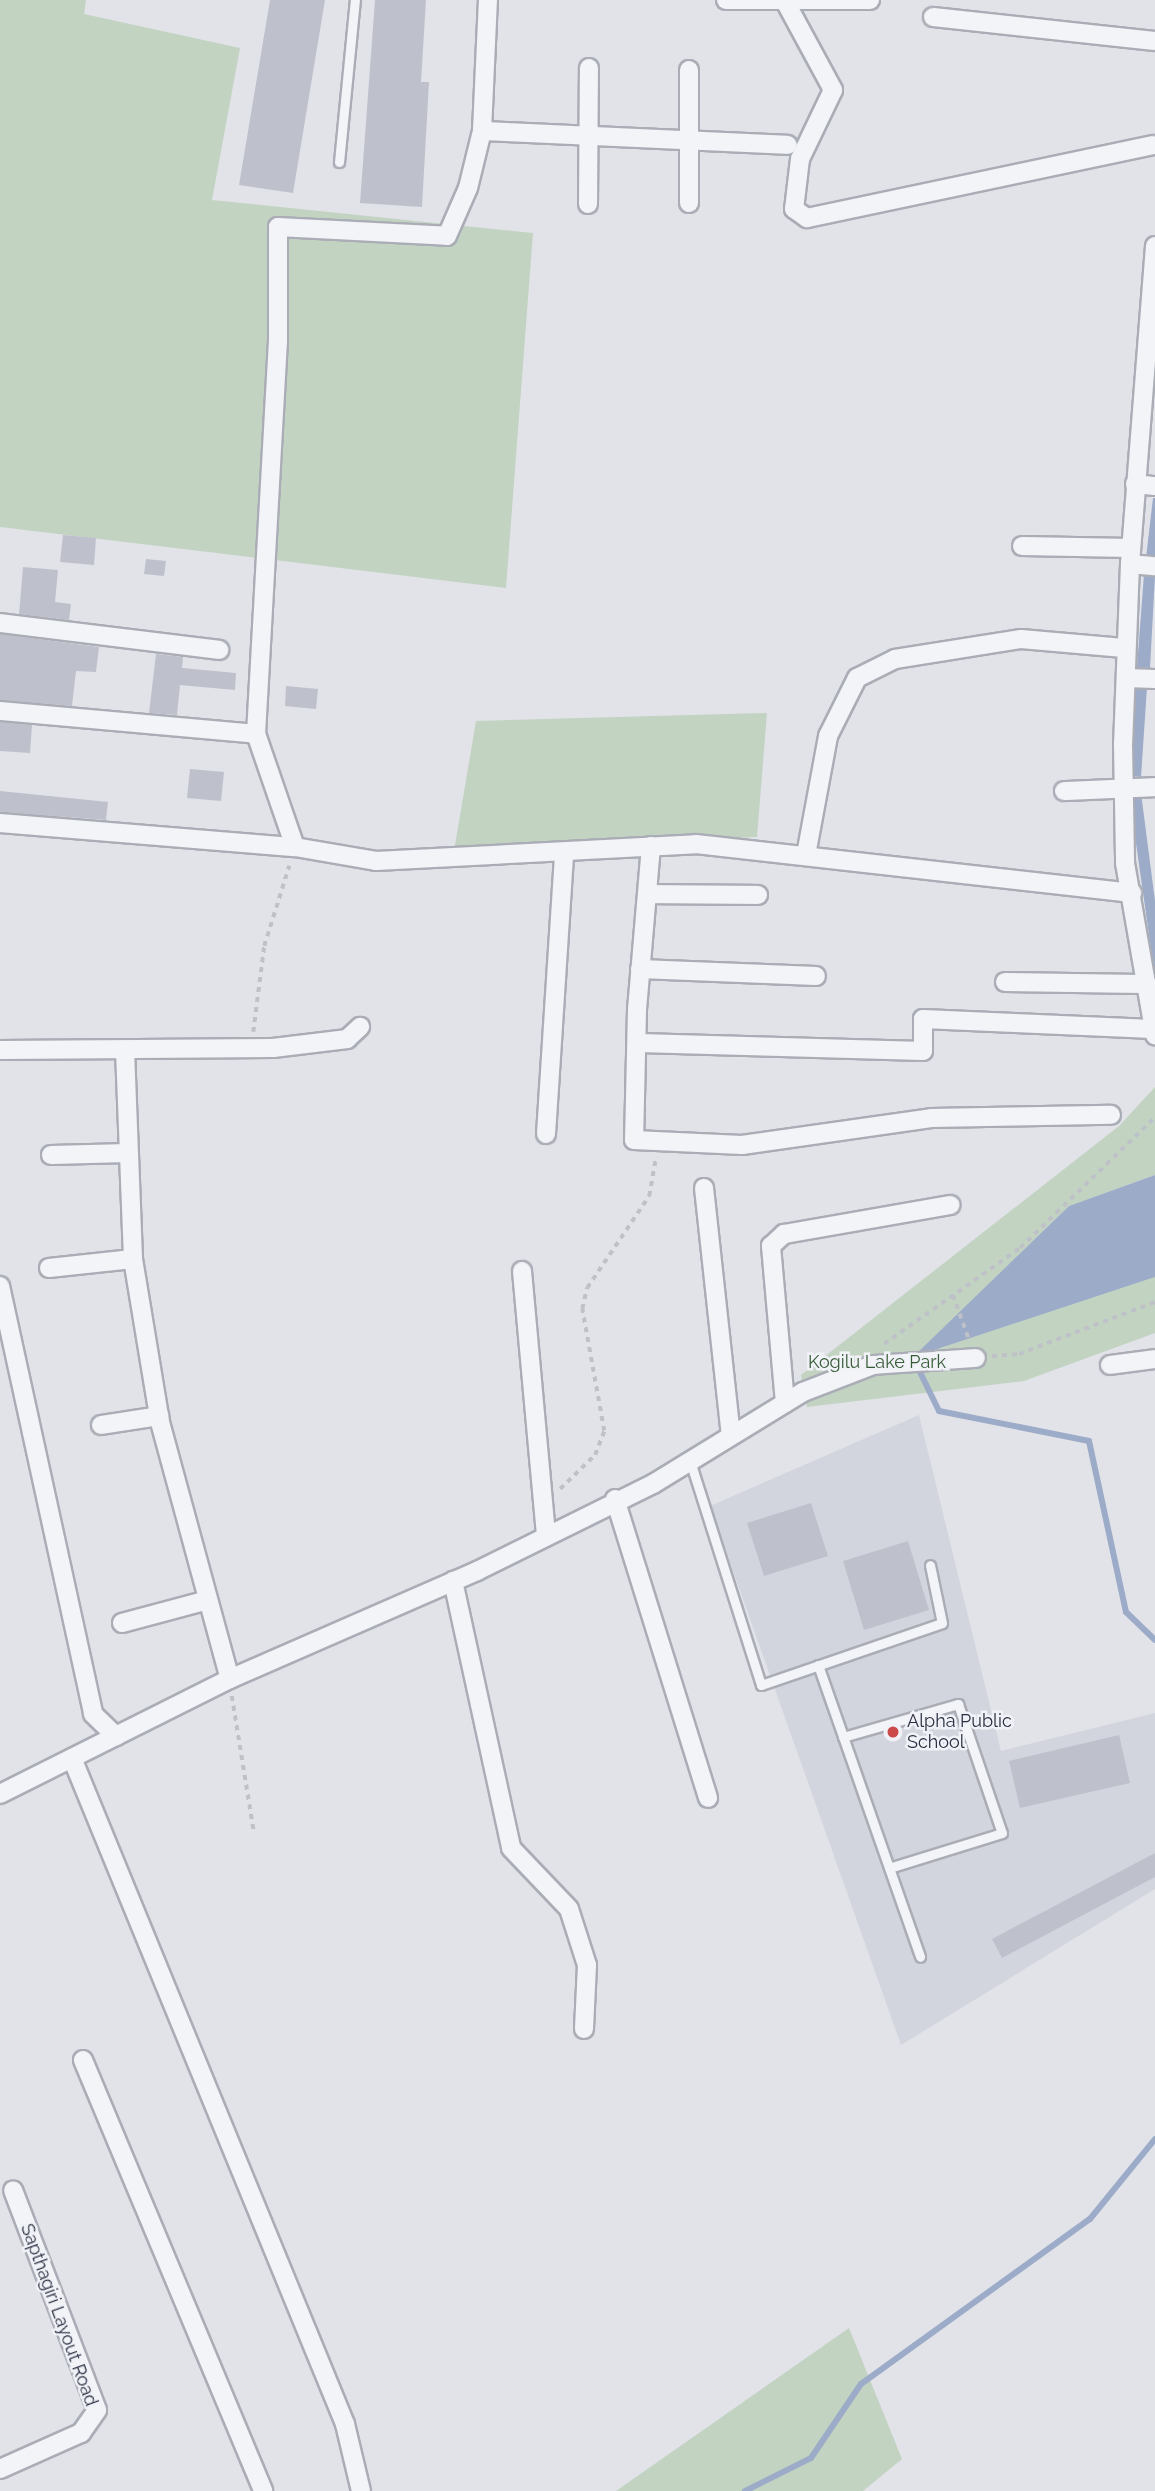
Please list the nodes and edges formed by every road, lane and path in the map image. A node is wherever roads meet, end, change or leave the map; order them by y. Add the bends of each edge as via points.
1 (355, 0) edge
2 (488, 0) edge
3 (726, 0) edge
4 (870, 0) edge
5 (786, 3) junction
6 (933, 17) dead end
7 (1155, 41) edge
8 (589, 68) dead end
9 (689, 70) dead end
10 (482, 131) junction
11 (589, 138) junction
12 (692, 142) junction
13 (788, 145) dead end
14 (1154, 148) edge
15 (339, 162) dead end
16 (689, 203) dead end
17 (589, 204) dead end
18 (1155, 246) edge
19 (1135, 484) junction
20 (1155, 486) edge
21 (1022, 546) dead end
22 (1130, 556) junction
23 (1155, 566) edge
24 (0, 623) edge
25 (1124, 648) junction
26 (219, 650) dead end
27 (1126, 678) junction
28 (1155, 679) edge
29 (0, 711) edge
30 (256, 734) junction
31 (1124, 787) junction
32 (1155, 787) edge
33 (1064, 791) dead end
34 (0, 823) edge
35 (295, 846) junction
36 (651, 846) junction
37 (806, 855) junction
38 (564, 856) junction
39 (1132, 892) junction
40 (648, 894) junction
41 (758, 895) dead end
42 (640, 969) junction
43 (816, 976) dead end
44 (1005, 982) dead end
45 (1147, 984) junction
46 (360, 1027) dead end
47 (1154, 1032) edge
48 (639, 1043) junction
49 (253, 1044) junction
50 (0, 1049) edge
51 (125, 1050) junction
52 (1111, 1115) dead end
53 (1155, 1117) edge
54 (546, 1134) dead end
55 (659, 1142) junction
56 (128, 1153) junction
57 (51, 1155) dead end
58 (704, 1188) dead end
59 (950, 1205) dead end
60 (133, 1259) junction
61 (49, 1268) dead end
62 (522, 1271) dead end
63 (0, 1286) edge
64 (953, 1295) junction
65 (1155, 1303) edge
66 (877, 1350) dead end
67 (976, 1357) junction
68 (1155, 1359) edge
69 (1110, 1365) dead end
70 (785, 1403) junction
71 (159, 1416) junction
72 (102, 1425) dead end
73 (731, 1435) junction
74 (690, 1461) junction
75 (615, 1499) junction
76 (543, 1506) junction
77 (546, 1535) junction
78 (930, 1564) dead end
79 (453, 1581) junction
80 (208, 1600) junction
81 (121, 1623) dead end
82 (818, 1665) junction
83 (230, 1679) junction
84 (116, 1736) junction
85 (843, 1737) junction
86 (72, 1758) junction
87 (0, 1794) edge
88 (708, 1798) dead end
89 (254, 1832) dead end
90 (889, 1868) junction
91 (920, 1957) dead end
92 (584, 2029) dead end
93 (83, 2060) dead end
94 (13, 2190) dead end
95 (0, 2469) edge
96 (263, 2491) edge
97 (361, 2491) edge

1 - 15 lane
2 - 10 street
3 - 5 street
4 - 5 street
5 - 14 street via 833,90 800,159 794,209 807,218
6 - 7 street
8 - 11 street
9 - 12 street
10 - 11 street
10 - 30 street via 468,188 447,236 278,227 278,342
11 - 12 street
11 - 17 street
12 - 13 street
12 - 16 street
18 - 19 street
19 - 20 street
19 - 22 street
21 - 22 street
22 - 23 street
22 - 25 street
24 - 26 street
25 - 27 street
25 - 37 street via 1021,639 895,659 857,677 828,736
27 - 28 street
27 - 31 street
29 - 30 street
30 - 35 street
31 - 32 street
31 - 33 street
31 - 39 street
34 - 35 street
35 - 38 street via 376,861
35 - 49 path via 264,946
36 - 37 street
36 - 38 street
36 - 40 street
37 - 39 street via 875,869
38 - 54 street via 556,902
39 - 45 street
40 - 41 street
40 - 42 street
42 - 43 street
42 - 48 street
44 - 45 street
45 - 47 street
46 - 49 street via 347,1039
47 - 48 street via 923,1019 923,1051
48 - 55 street via 634,1140
49 - 51 street
50 - 51 street
51 - 56 street
52 - 55 street via 931,1118 742,1144
53 - 64 path via 1020,1248
55 - 76 path via 649,1196 586,1288 582,1310 604,1432 595,1455
56 - 57 street
56 - 60 street
58 - 73 street
59 - 70 street via 784,1234 771,1246
60 - 61 street
60 - 71 street
62 - 76 street
63 - 84 street via 93,1714
64 - 66 path
64 - 67 path
65 - 67 path via 1019,1354
67 - 70 street via 873,1365
68 - 69 street
70 - 73 street
71 - 72 street
71 - 80 street
73 - 74 street
74 - 75 street
74 - 82 lane via 761,1685
75 - 77 street
75 - 88 street
76 - 77 street
77 - 79 street
78 - 82 lane via 942,1623
79 - 83 street
79 - 92 street via 511,1848 569,1909 586,1965
80 - 81 street
80 - 83 street
82 - 85 lane
83 - 84 street
83 - 89 path
84 - 86 street
85 - 90 lane
85 - 90 lane via 958,1704 1002,1833
86 - 87 street
86 - 97 street via 345,2424
90 - 91 lane
93 - 96 street
94 - 95 street, Sapthagiri Layout Road via 97,2410 81,2433

